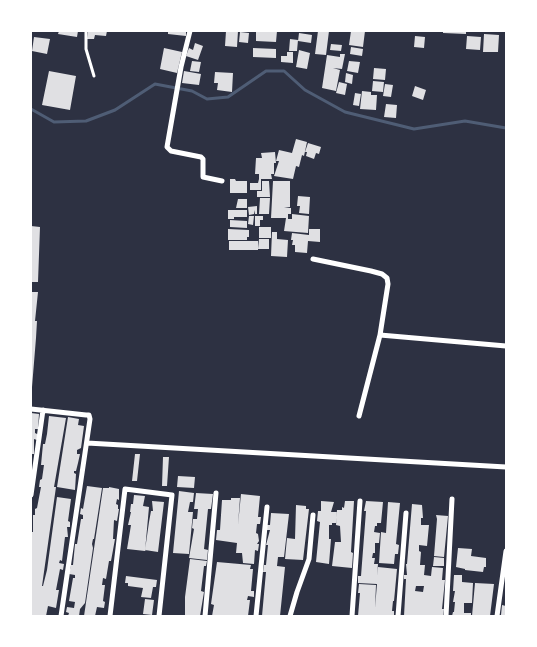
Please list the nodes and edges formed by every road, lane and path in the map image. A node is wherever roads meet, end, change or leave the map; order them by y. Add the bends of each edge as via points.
1 (86, 31) edge
2 (190, 31) edge
3 (94, 76) dead end
4 (222, 181) dead end
5 (313, 259) dead end
6 (380, 335) junction
7 (506, 346) edge
8 (31, 409) edge
9 (43, 410) junction
10 (359, 416) dead end
11 (87, 443) junction
12 (506, 467) edge
13 (216, 493) dead end
14 (31, 495) edge
15 (452, 499) dead end
16 (360, 502) dead end
17 (267, 507) dead end
18 (406, 512) dead end
19 (313, 514) dead end
20 (506, 551) edge
21 (61, 616) edge
22 (110, 616) edge
23 (159, 616) edge
24 (205, 616) edge
25 (256, 616) edge
26 (290, 616) edge
27 (352, 616) edge
28 (398, 616) edge
29 (446, 616) edge
30 (497, 616) edge

1 - 3 lane via 86,49
2 - 4 street via 167,147 201,157 203,177
5 - 6 street via 382,274 387,278
6 - 7 street
6 - 10 street
8 - 9 street
9 - 11 street via 89,415
9 - 14 street
11 - 12 street
11 - 21 street
13 - 24 street
15 - 29 street
16 - 27 street
17 - 25 street
18 - 28 street
19 - 26 street via 309,559
20 - 30 street
22 - 23 street via 125,489 172,495

